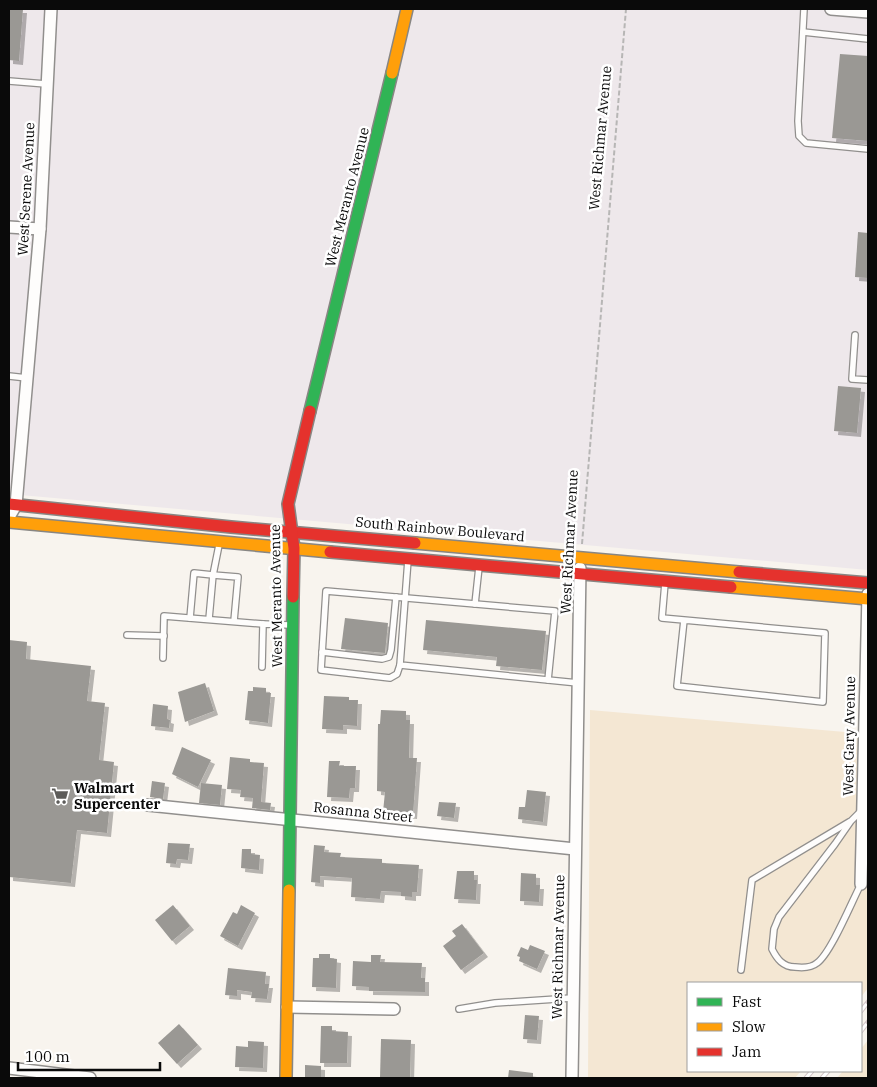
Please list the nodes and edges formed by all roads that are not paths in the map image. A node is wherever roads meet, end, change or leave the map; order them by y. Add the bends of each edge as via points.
1 (51, 9) edge
2 (407, 9) edge
3 (804, 9) edge
4 (831, 9) edge
5 (868, 12) edge
6 (802, 32) junction
7 (868, 39) edge
8 (9, 81) edge
9 (46, 84) junction
10 (868, 149) edge
11 (9, 227) edge
12 (40, 229) junction
13 (855, 335) dead end
14 (9, 376) edge
15 (27, 378) junction
16 (868, 380) edge
17 (12, 505) edge
18 (9, 517) edge
19 (9, 522) edge
20 (293, 532) junction
21 (219, 542) junction
22 (294, 548) junction
23 (581, 557) junction
24 (408, 558) junction
25 (479, 565) junction
26 (580, 574) junction
27 (213, 575) junction
28 (665, 581) junction
29 (868, 583) edge
30 (868, 596) edge
31 (396, 597) junction
32 (405, 598) junction
33 (476, 604) junction
34 (190, 618) junction
35 (209, 619) junction
36 (684, 620) junction
37 (234, 621) junction
38 (263, 624) junction
39 (293, 625) junction
40 (127, 635) dead end
41 (164, 636) junction
42 (322, 652) junction
43 (163, 658) dead end
44 (400, 666) junction
45 (262, 667) dead end
46 (548, 680) junction
47 (578, 683) junction
48 (148, 805) dead end
49 (862, 810) junction
50 (290, 820) junction
51 (851, 821) junction
52 (575, 849) junction
53 (861, 884) joint
54 (741, 970) dead end
55 (572, 998) junction
56 (287, 1007) junction
57 (459, 1008) dead end
58 (394, 1009) dead end
59 (9, 1068) edge
60 (90, 1078) edge
61 (286, 1078) edge
62 (572, 1078) edge

1 - 9 street, West Serene Avenue
2 - 20 main road, West Meranto Avenue via 288,504
3 - 6 lane
4 - 5 street
6 - 7 lane
6 - 10 lane via 799,136 806,143
8 - 9 lane
9 - 12 street, West Serene Avenue
11 - 12 street
12 - 15 street, West Serene Avenue
13 - 16 lane via 852,379
14 - 15 lane
15 - 17 street, West Serene Avenue
17 - 18 street, West Serene Avenue
17 - 20 main road, South Rainbow Boulevard
19 - 21 main road
20 - 22 main road, West Meranto Avenue
20 - 23 main road, South Rainbow Boulevard
21 - 22 main road
21 - 27 lane
22 - 24 main road
22 - 39 main road, West Meranto Avenue
23 - 26 street, West Richmar Avenue
23 - 29 main road, South Rainbow Boulevard
24 - 25 main road
24 - 32 lane
25 - 26 main road
25 - 33 lane
26 - 28 main road
26 - 47 street, West Richmar Avenue
27 - 34 lane via 194,573
27 - 35 lane
27 - 37 lane via 238,577
28 - 30 main road
28 - 36 lane via 662,618
30 - 49 street, West Gary Avenue
31 - 32 lane
31 - 42 lane via 389,657 382,659
31 - 42 lane via 326,590
32 - 33 lane
32 - 44 lane
33 - 46 lane via 555,611
34 - 35 lane
34 - 41 lane via 164,616
35 - 37 lane
36 - 36 lane via 677,686 823,702 825,633
37 - 38 lane
38 - 39 lane
38 - 45 lane
39 - 50 main road, West Meranto Avenue
40 - 41 lane
41 - 43 lane
42 - 44 lane via 320,670 390,678 397,674
44 - 46 lane
46 - 47 lane
47 - 52 street, West Richmar Avenue
48 - 50 street, Rosanna Street
49 - 51 lane
49 - 53 street, West Gary Avenue
50 - 52 street, Rosanna Street
50 - 56 main road, West Meranto Avenue
51 - 53 lane via 779,918 772,949 781,963 805,968 816,964 832,943
51 - 54 lane via 752,880
52 - 55 street, West Richmar Avenue
55 - 57 lane
55 - 62 street, West Richmar Avenue
56 - 58 street
56 - 61 main road, West Meranto Avenue
59 - 60 street

